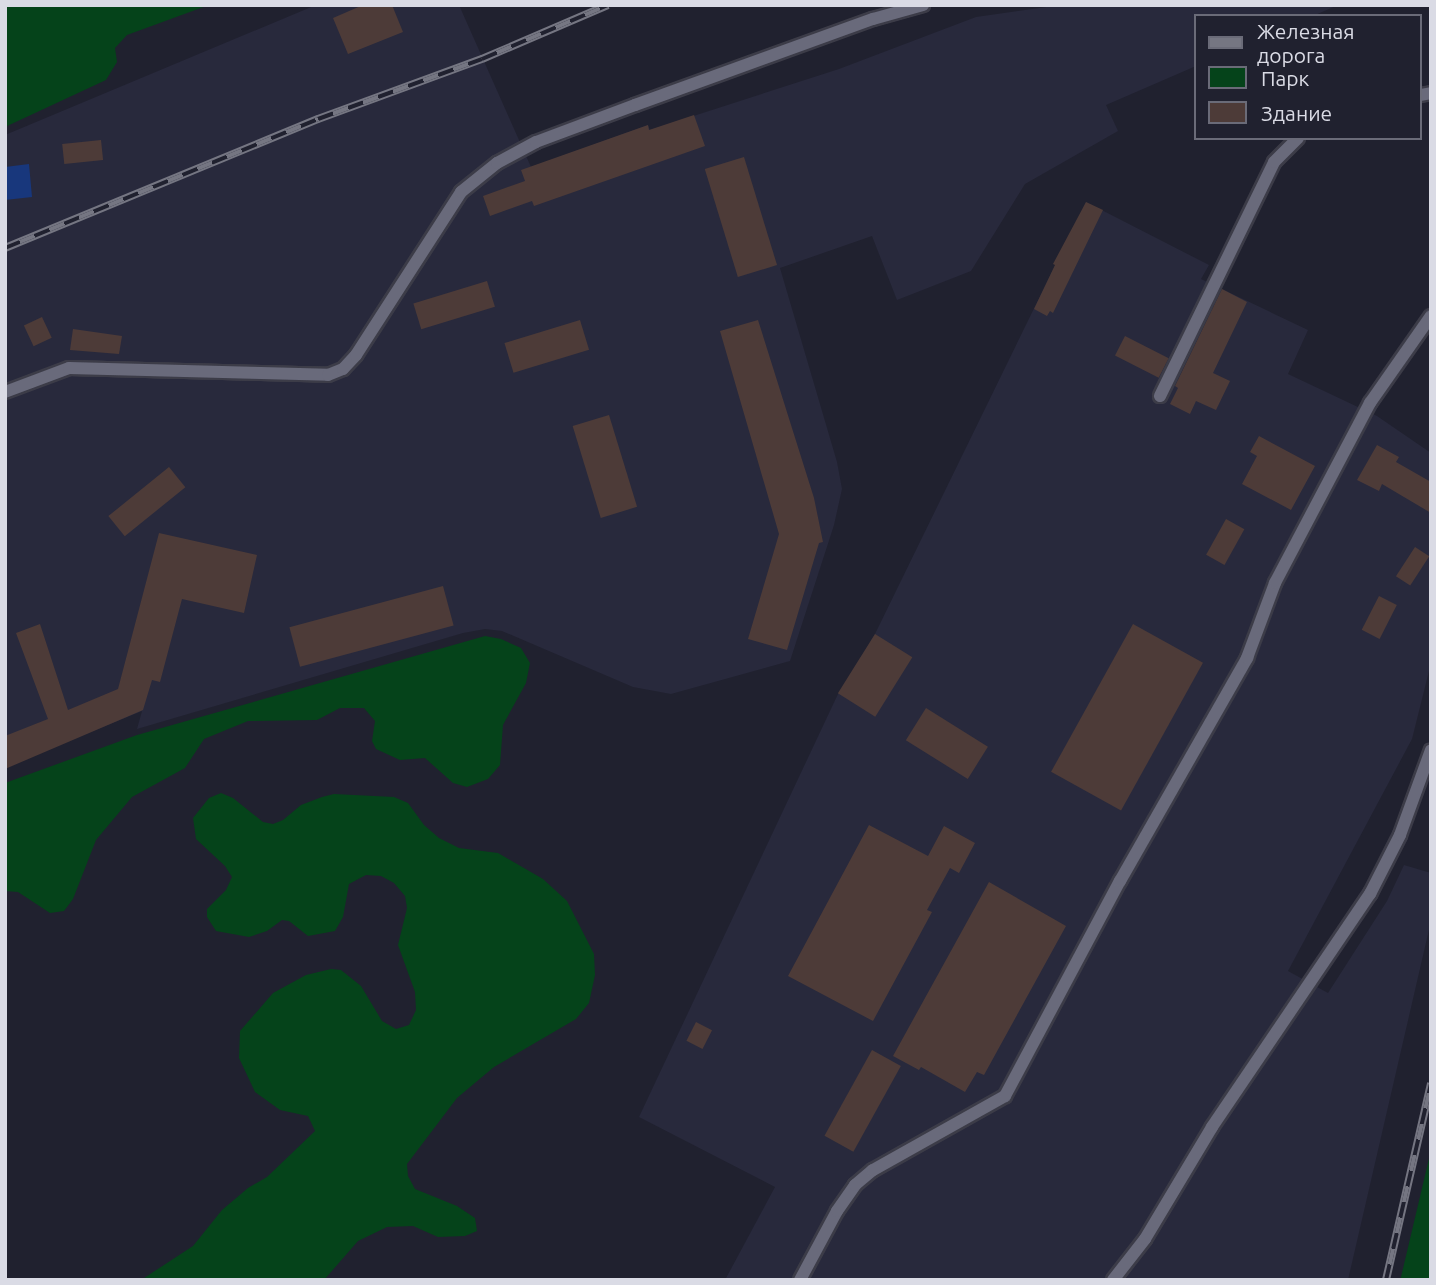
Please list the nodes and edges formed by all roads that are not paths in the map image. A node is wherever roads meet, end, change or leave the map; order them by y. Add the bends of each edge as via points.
1 (923, 5) edge
2 (1296, 140) edge
3 (1431, 316) edge
4 (5, 392) edge
5 (1160, 396) dead end
6 (1431, 750) edge
7 (800, 1280) edge
8 (1113, 1280) edge

1 - 4 lane via 536,142 497,163 461,192 343,369 328,375 302,375 69,368
2 - 5 lane via 1274,162
3 - 7 lane via 1370,403 1275,583 1247,658 1005,1096 873,1170 855,1185
6 - 8 lane via 1400,835 1370,894 1212,1127 1145,1239

